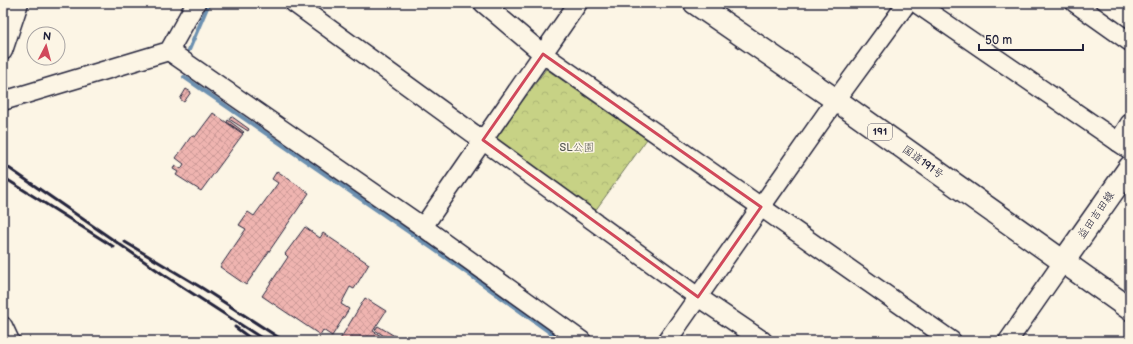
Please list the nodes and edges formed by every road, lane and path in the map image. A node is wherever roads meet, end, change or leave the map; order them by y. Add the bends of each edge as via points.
1 (19, 3) edge
2 (196, 3) edge
3 (294, 3) edge
4 (483, 3) edge
5 (578, 3) edge
6 (695, 3) edge
7 (907, 3) edge
8 (916, 3) edge
9 (1075, 3) edge
10 (1130, 42) edge
11 (3, 51) edge
12 (169, 51) junction
13 (543, 54) junction
14 (836, 100) junction
15 (3, 101) edge
16 (1130, 123) edge
17 (483, 140) junction
18 (1124, 146) edge
19 (1130, 167) edge
20 (761, 207) junction
21 (423, 227) junction
22 (1063, 262) junction
23 (698, 297) junction
24 (1130, 309) edge
25 (3, 326) edge
26 (10, 341) edge
27 (582, 341) edge
28 (668, 341) edge
29 (763, 341) edge
30 (952, 341) edge
31 (1008, 341) edge

1 - 11 street
2 - 12 street
3 - 17 street
4 - 13 street
5 - 13 street
6 - 14 main road, 国道191号 / 191
7 - 14 street
8 - 18 street
9 - 10 street
12 - 15 street
12 - 21 street
13 - 17 street
13 - 20 street
14 - 20 street
14 - 22 main road, 国道191号 / 191
16 - 18 street
17 - 21 street
17 - 23 street
19 - 22 main road, 益田吉田線
20 - 23 street
20 - 30 street
21 - 27 street
22 - 24 main road, 国道191号 / 191
22 - 31 street
23 - 28 street
23 - 29 street
25 - 26 street

